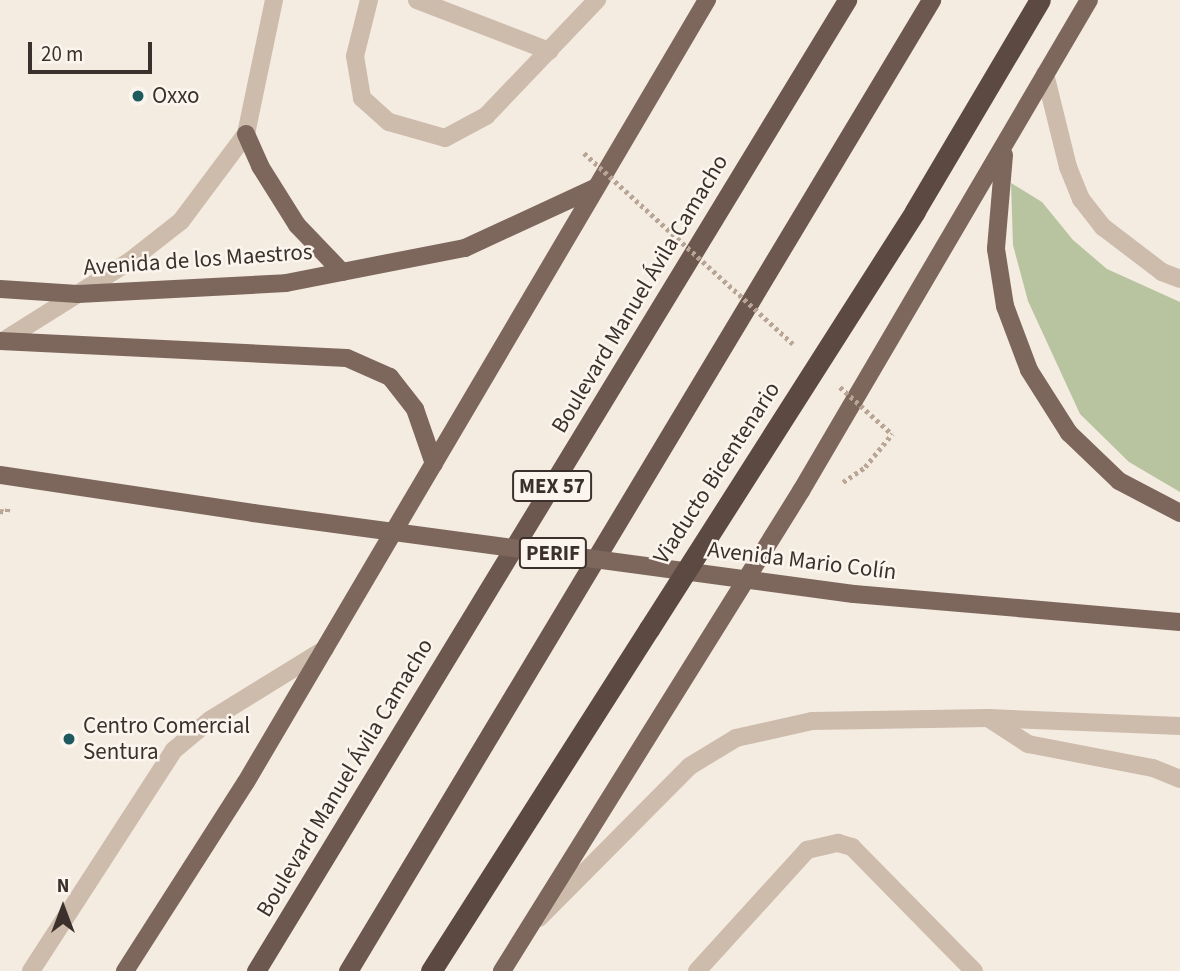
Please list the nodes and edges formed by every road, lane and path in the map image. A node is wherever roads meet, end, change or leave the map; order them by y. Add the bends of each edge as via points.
1 (274, 0) edge
2 (369, 0) edge
3 (417, 0) edge
4 (597, 0) edge
5 (707, 0) edge
6 (847, 0) edge
7 (931, 0) edge
8 (1040, 0) edge
9 (1089, 0) edge
10 (549, 51) junction
11 (1045, 74) junction
12 (246, 134) junction
13 (1005, 147) junction
14 (584, 153) dead end
15 (595, 188) junction
16 (342, 272) junction
17 (1180, 279) edge
18 (0, 289) edge
19 (78, 295) junction
20 (1, 341) edge
21 (799, 350) dead end
22 (830, 378) dead end
23 (434, 464) junction
24 (865, 467) dead end
25 (0, 475) edge
26 (1180, 513) edge
27 (1180, 622) edge
28 (325, 649) junction
29 (988, 718) junction
30 (1180, 726) edge
31 (1180, 779) edge
32 (529, 928) junction
33 (31, 971) edge
34 (125, 971) edge
35 (256, 971) edge
36 (348, 971) edge
37 (430, 971) edge
38 (502, 971) edge
39 (697, 971) edge
40 (974, 971) edge

1 - 12 street
2 - 10 street via 355,56 362,98 389,122 445,138 486,116
3 - 10 street
4 - 10 street
5 - 15 main road
6 - 35 highway, Boulevard Manuel Ávila Camacho / MEX 57
7 - 36 highway, MEX 57
8 - 37 highway, Viaducto Bicentenario, bridge via 908,223
9 - 11 main road
11 - 13 main road
11 - 17 street via 1068,167 1081,199 1103,228 1162,272
12 - 16 main road via 297,225
12 - 19 street via 181,221
13 - 26 main road via 996,249 1005,306 1029,370 1069,433 1119,481
13 - 32 main road via 800,491
14 - 21 path, bridge
15 - 16 main road, Avenida de los Maestros via 466,248
15 - 23 main road
16 - 19 main road, Avenida de los Maestros via 286,283
18 - 19 main road, Avenida de los Maestros
19 - 20 street
20 - 23 main road via 347,358 390,377 415,409
22 - 24 path, bridge via 891,434
23 - 28 main road
25 - 27 main road, Avenida Mario Colín / PERIF, bridge via 853,594
28 - 33 street via 210,720 174,750
28 - 34 main road
29 - 30 street
29 - 31 street via 1028,744 1153,768
29 - 32 street via 812,721 736,738 690,766
32 - 38 main road
39 - 40 street via 807,849 838,843 852,847

